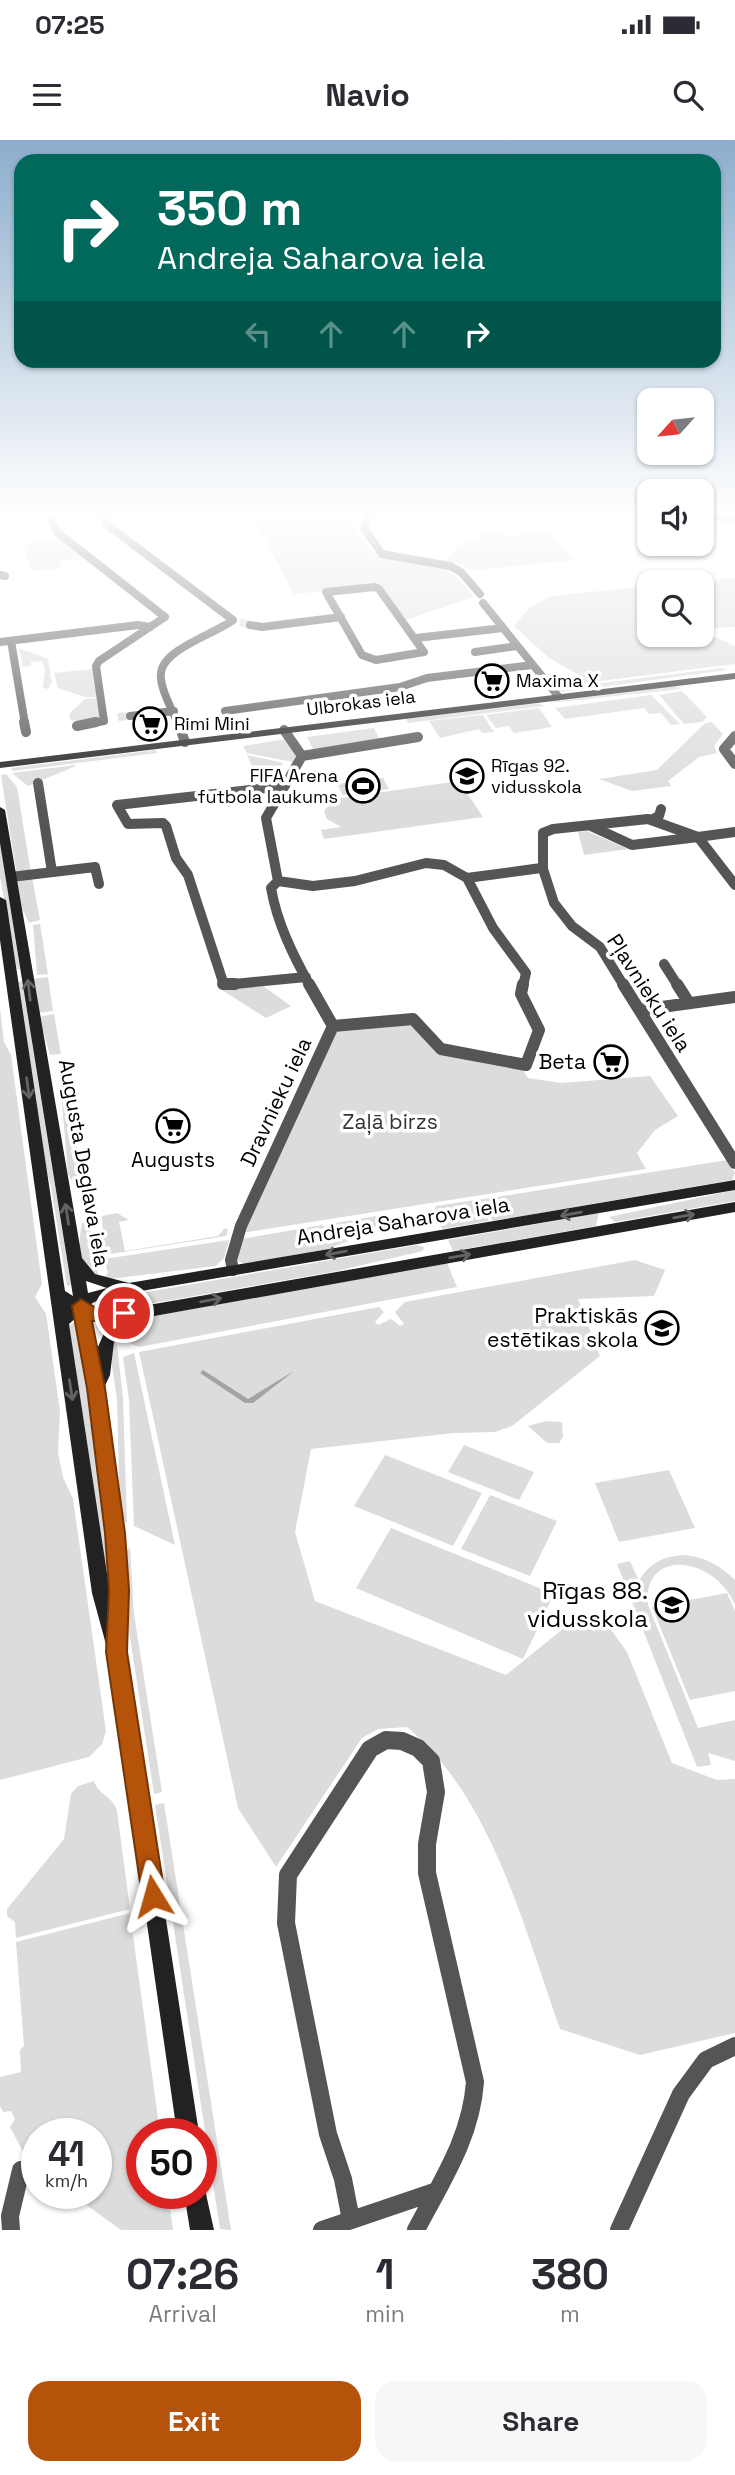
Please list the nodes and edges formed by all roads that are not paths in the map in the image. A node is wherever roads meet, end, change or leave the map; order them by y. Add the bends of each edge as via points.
1 (158, 612) edge
2 (223, 612) edge
3 (338, 612) edge
4 (395, 612) edge
5 (491, 612) edge
6 (341, 617) junction
7 (250, 625) tunnel mouth
8 (150, 628) junction
9 (503, 628) junction
10 (416, 638) junction
11 (11, 641) junction
12 (0, 642) edge
13 (517, 646) junction
14 (475, 652) dead end
15 (532, 665) junction
16 (732, 675) edge
17 (558, 696) junction
18 (174, 711) junction
19 (225, 711) dead end
20 (130, 716) tunnel mouth
21 (77, 726) dead end
22 (284, 730) junction
23 (26, 732) dead end
24 (735, 736) edge
25 (418, 737) dead end
26 (185, 742) junction
27 (302, 756) junction
28 (735, 764) edge
29 (0, 765) edge
30 (38, 783) dead end
31 (285, 786) junction
32 (661, 809) dead end
33 (0, 810) edge
34 (653, 819) junction
35 (590, 826) junction
36 (735, 832) edge
37 (698, 837) junction
38 (541, 868) junction
39 (52, 872) junction
40 (11, 877) junction
41 (467, 878) junction
42 (278, 881) junction
43 (99, 884) dead end
44 (735, 885) edge
45 (0, 900) edge
46 (4, 952) edge
47 (664, 964) dead end
48 (306, 977) junction
49 (735, 997) edge
50 (689, 1003) junction
51 (640, 1010) junction
52 (333, 1026) junction
53 (735, 1163) edge
54 (735, 1185) edge
55 (658, 1199) junction
56 (735, 1207) edge
57 (635, 1224) junction
58 (403, 1242) junction
59 (74, 1257) junction
60 (233, 1270) junction
61 (344, 1276) junction
62 (135, 1287) junction
63 (57, 1294) junction
64 (81, 1306) junction
65 (144, 1312) junction
66 (60, 1323) junction
67 (96, 1388) junction
68 (117, 1652) junction
69 (735, 2046) edge
70 (186, 2118) edge
71 (21, 2170) dead end
72 (434, 2192) junction
73 (199, 2209) edge
74 (351, 2220) junction
75 (11, 2230) edge
76 (202, 2230) edge
77 (322, 2230) edge
78 (416, 2230) edge
79 (619, 2230) edge

1 - 8 street via 165,617
2 - 18 street via 236,621 164,663 160,675
3 - 6 street
4 - 10 street
5 - 9 street
6 - 7 street
6 - 10 street via 362,655 369,659 421,653 424,650
8 - 11 street via 138,625
8 - 21 street via 97,662 108,718
9 - 10 street
9 - 13 street
11 - 12 street
11 - 23 street
13 - 14 street
13 - 15 street
15 - 17 street
15 - 19 street
16 - 17 main road, Ulbrokas iela
17 - 22 main road, Ulbrokas iela
18 - 20 street
18 - 26 street
22 - 26 main road, Ulbrokas iela
22 - 27 street
24 - 28 street via 724,750
25 - 27 street
26 - 29 main road, Ulbrokas iela
27 - 31 street, Dravnieku iela
30 - 39 street
31 - 42 street, Dravnieku iela via 266,818
31 - 48 street via 117,805 127,824 163,822 166,826 176,858 188,875 224,985
32 - 34 street
33 - 40 main road, Augusta Deglava iela
34 - 35 street, Pļavnieku iela
34 - 37 street, Pļavnieku iela
35 - 37 street via 632,845
35 - 38 street, Pļavnieku iela via 543,833
36 - 37 street, Pļavnieku iela
37 - 44 street
38 - 41 street
38 - 51 street, Pļavnieku iela via 568,923 600,947
39 - 40 street
39 - 43 street via 95,867
59 -> 40 main road, Augusta Deglava iela
41 - 42 street via 444,865 426,863 355,881 313,886
41 - 52 street via 493,928 526,973 521,994 539,1030 526,1065 440,1049 414,1018
42 - 48 street, Dravnieku iela via 271,888 272,900
45 - 46 main road, Augusta Deglava iela
46 -> 63 main road, Augusta Deglava iela
47 - 50 street
48 - 52 street, Dravnieku iela
49 - 50 street
50 - 51 street
51 - 53 street, Pļavnieku iela
52 - 60 street, Dravnieku iela via 241,1226 231,1260
54 - 55 main road, Andreja Saharova iela
55 - 57 main road via 646,1206 607,1213 602,1219 608,1226
55 -> 58 main road, Andreja Saharova iela
57 -> 56 main road, Andreja Saharova iela
61 -> 57 main road, Andreja Saharova iela
58 -> 60 main road, Andreja Saharova iela
58 - 61 main road via 424,1242 430,1250
59 - 62 main road via 96,1282
59 - 64 main road, Augusta Deglava iela
60 - 62 main road, Andreja Saharova iela
65 -> 61 main road, Andreja Saharova iela
62 - 64 main road, Andreja Saharova iela via 89,1298
63 - 64 main road, Andreja Saharova iela
63 - 66 main road, Augusta Deglava iela
64 - 65 main road, Andreja Saharova iela via 95,1315
64 - 66 main road, Andreja Saharova iela
64 - 67 main road, Augusta Deglava iela
65 - 67 main road via 108,1335 103,1346 105,1372
66 -> 68 main road, Augusta Deglava iela via 102,1593
67 - 68 main road, Augusta Deglava iela via 115,1533
68 - 70 main road, Augusta Deglava iela
69 - 79 street via 720,2049 695,2074
71 - 75 street
72 - 74 street
72 - 74 street via 469,2126 476,2104 475,2082 427,1873 436,1792 431,1761 405,1740 395,1738 370,1749 288,1875 285,1891 286,1923 328,2134
72 - 78 street
73 - 76 main road
74 - 77 street

